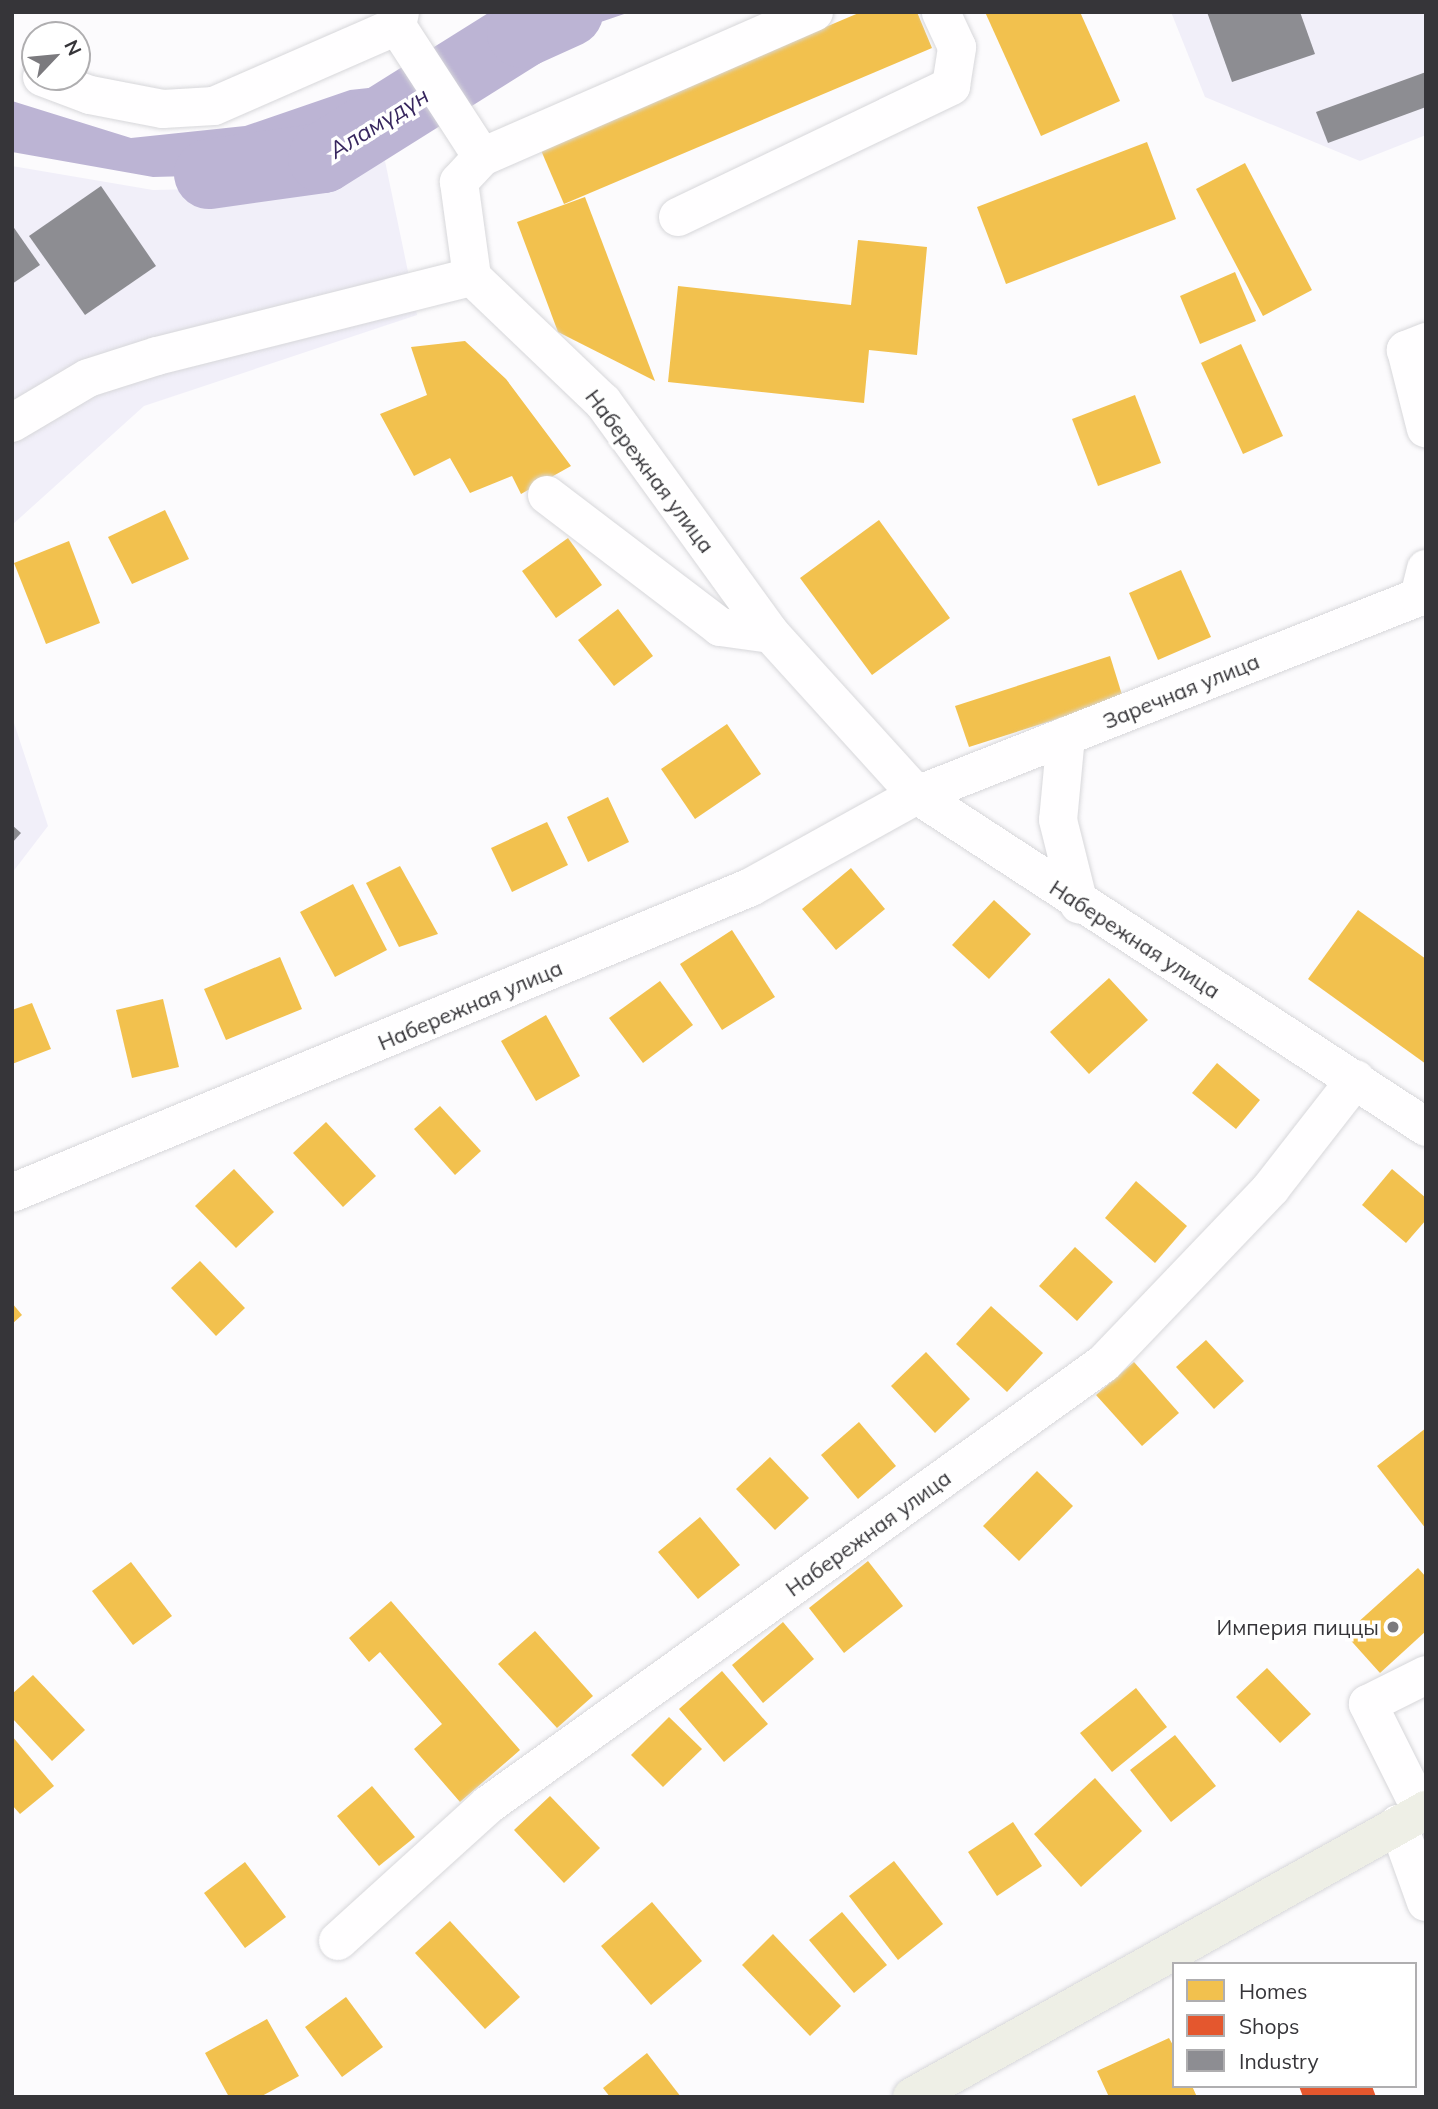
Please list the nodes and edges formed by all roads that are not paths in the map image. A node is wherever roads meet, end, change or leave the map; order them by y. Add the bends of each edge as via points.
1 (814, 12) edge
2 (941, 12) edge
3 (401, 26) edge
4 (82, 91) edge
5 (482, 157) junction
6 (678, 217) dead end
7 (472, 277) junction
8 (1426, 342) edge
9 (12, 423) edge
10 (1426, 429) edge
11 (547, 495) dead end
12 (1426, 569) edge
13 (771, 634) junction
14 (1066, 736) junction
15 (917, 796) junction
16 (1080, 904) junction
17 (1356, 1079) junction
18 (1426, 1127) edge
19 (12, 1193) edge
20 (1426, 1675) edge
21 (1415, 1816) edge
22 (1426, 1902) edge
23 (338, 1941) dead end
24 (912, 2097) edge

1 - 5 street
2 - 6 street via 957,47 951,86
3 - 4 street via 214,106 163,109
3 - 5 street
5 - 7 street via 459,183
7 - 9 street via 157,356 88,378
7 - 13 street, Набережная улица via 603,402
8 - 10 street via 1406,350
11 - 13 street via 720,627
12 - 14 street, Заречная улица via 1419,597
13 - 15 street, Набережная улица
14 - 15 street, Заречная улица
14 - 16 street via 1058,820
15 - 16 street, Набережная улица
15 - 19 street, Набережная улица via 751,887
16 - 17 street, Набережная улица
17 - 18 street, Набережная улица
17 - 23 street, Набережная улица via 1271,1188 1104,1363 488,1805
20 - 21 street via 1368,1704
21 - 22 street
21 - 24 main road

